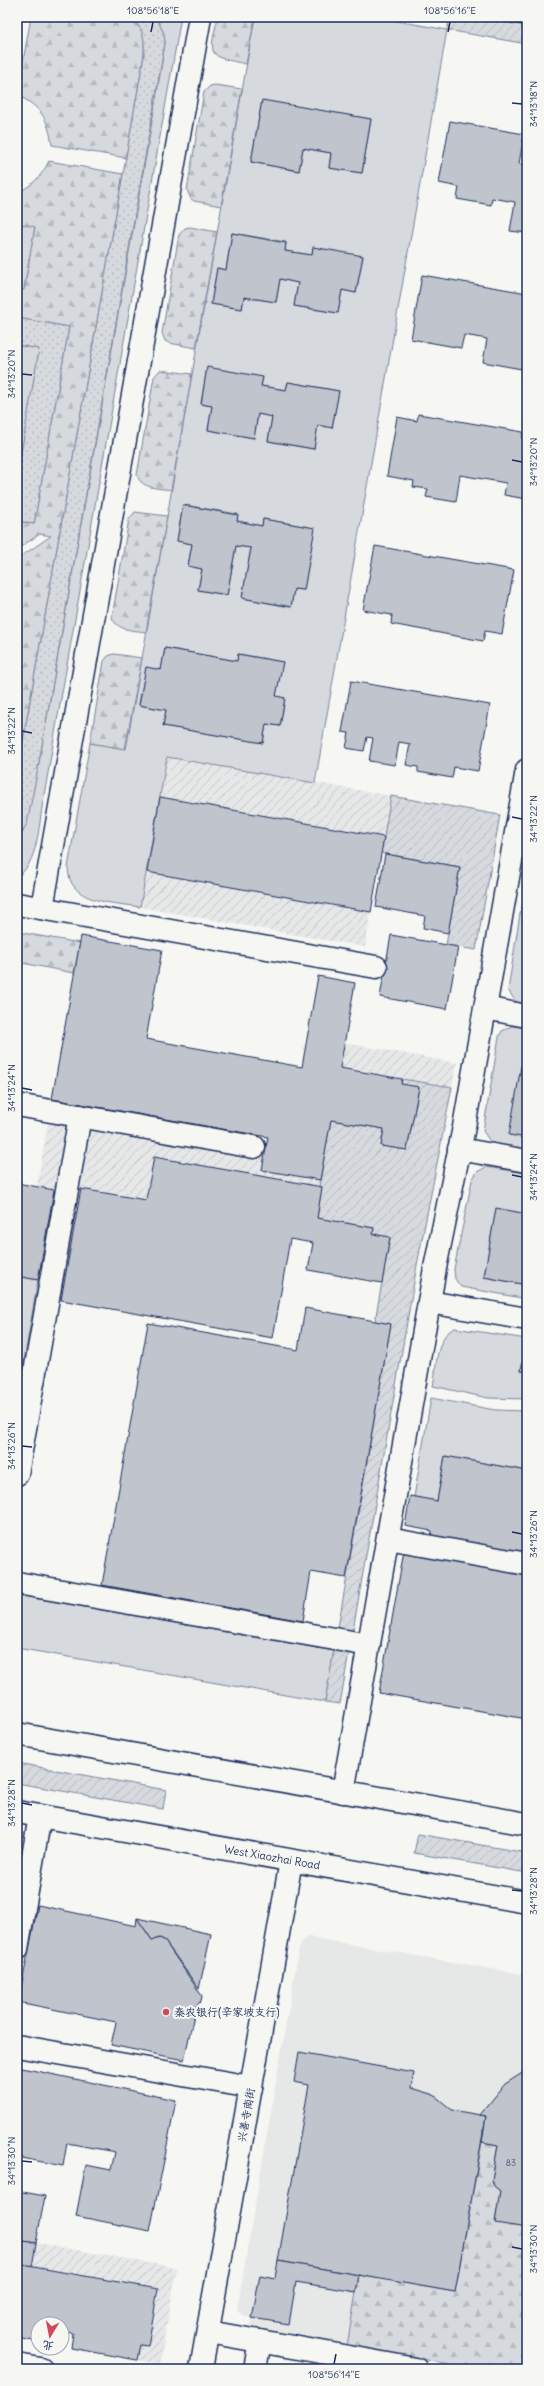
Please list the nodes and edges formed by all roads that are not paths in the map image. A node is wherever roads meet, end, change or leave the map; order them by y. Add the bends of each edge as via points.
1 (200, 17) edge
2 (527, 770) edge
3 (518, 879) edge
4 (17, 904) edge
5 (42, 908) junction
6 (376, 967) dead end
7 (485, 1008) junction
8 (527, 1016) edge
9 (17, 1105) edge
10 (80, 1116) junction
11 (254, 1147) dead end
12 (460, 1149) junction
13 (527, 1161) edge
14 (429, 1302) junction
15 (527, 1319) edge
16 (17, 1474) edge
17 (388, 1539) junction
18 (527, 1564) edge
19 (17, 1583) edge
20 (369, 1645) junction
21 (17, 1734) edge
22 (343, 1792) junction
23 (17, 1812) edge
24 (40, 1816) junction
25 (527, 1824) edge
26 (291, 1860) junction
27 (527, 1902) edge
28 (17, 1950) edge
29 (17, 2046) edge
30 (251, 2087) junction
31 (208, 2332) junction
32 (260, 2341) junction
33 (17, 2365) edge
34 (41, 2369) edge
35 (201, 2369) edge
36 (255, 2369) edge
37 (416, 2369) edge

1 - 5 street
2 - 3 street
3 - 7 street
4 - 5 street
5 - 6 street
7 - 8 street
7 - 12 street
9 - 10 street
10 - 11 street
10 - 16 street
12 - 13 street
12 - 14 street
14 - 15 street
14 - 17 street
17 - 18 street
17 - 20 street
19 - 20 street
20 - 22 street
21 - 22 street
22 - 25 street
23 - 24 street, West Xiaozhai Road
24 - 26 street, West Xiaozhai Road
24 - 28 street
26 - 27 street, West Xiaozhai Road
26 - 30 street, 兴善寺南街
29 - 30 street
30 - 31 street, 兴善寺南街
31 - 32 street
31 - 35 street, 兴善寺南街
32 - 36 street
32 - 37 street
33 - 34 street

